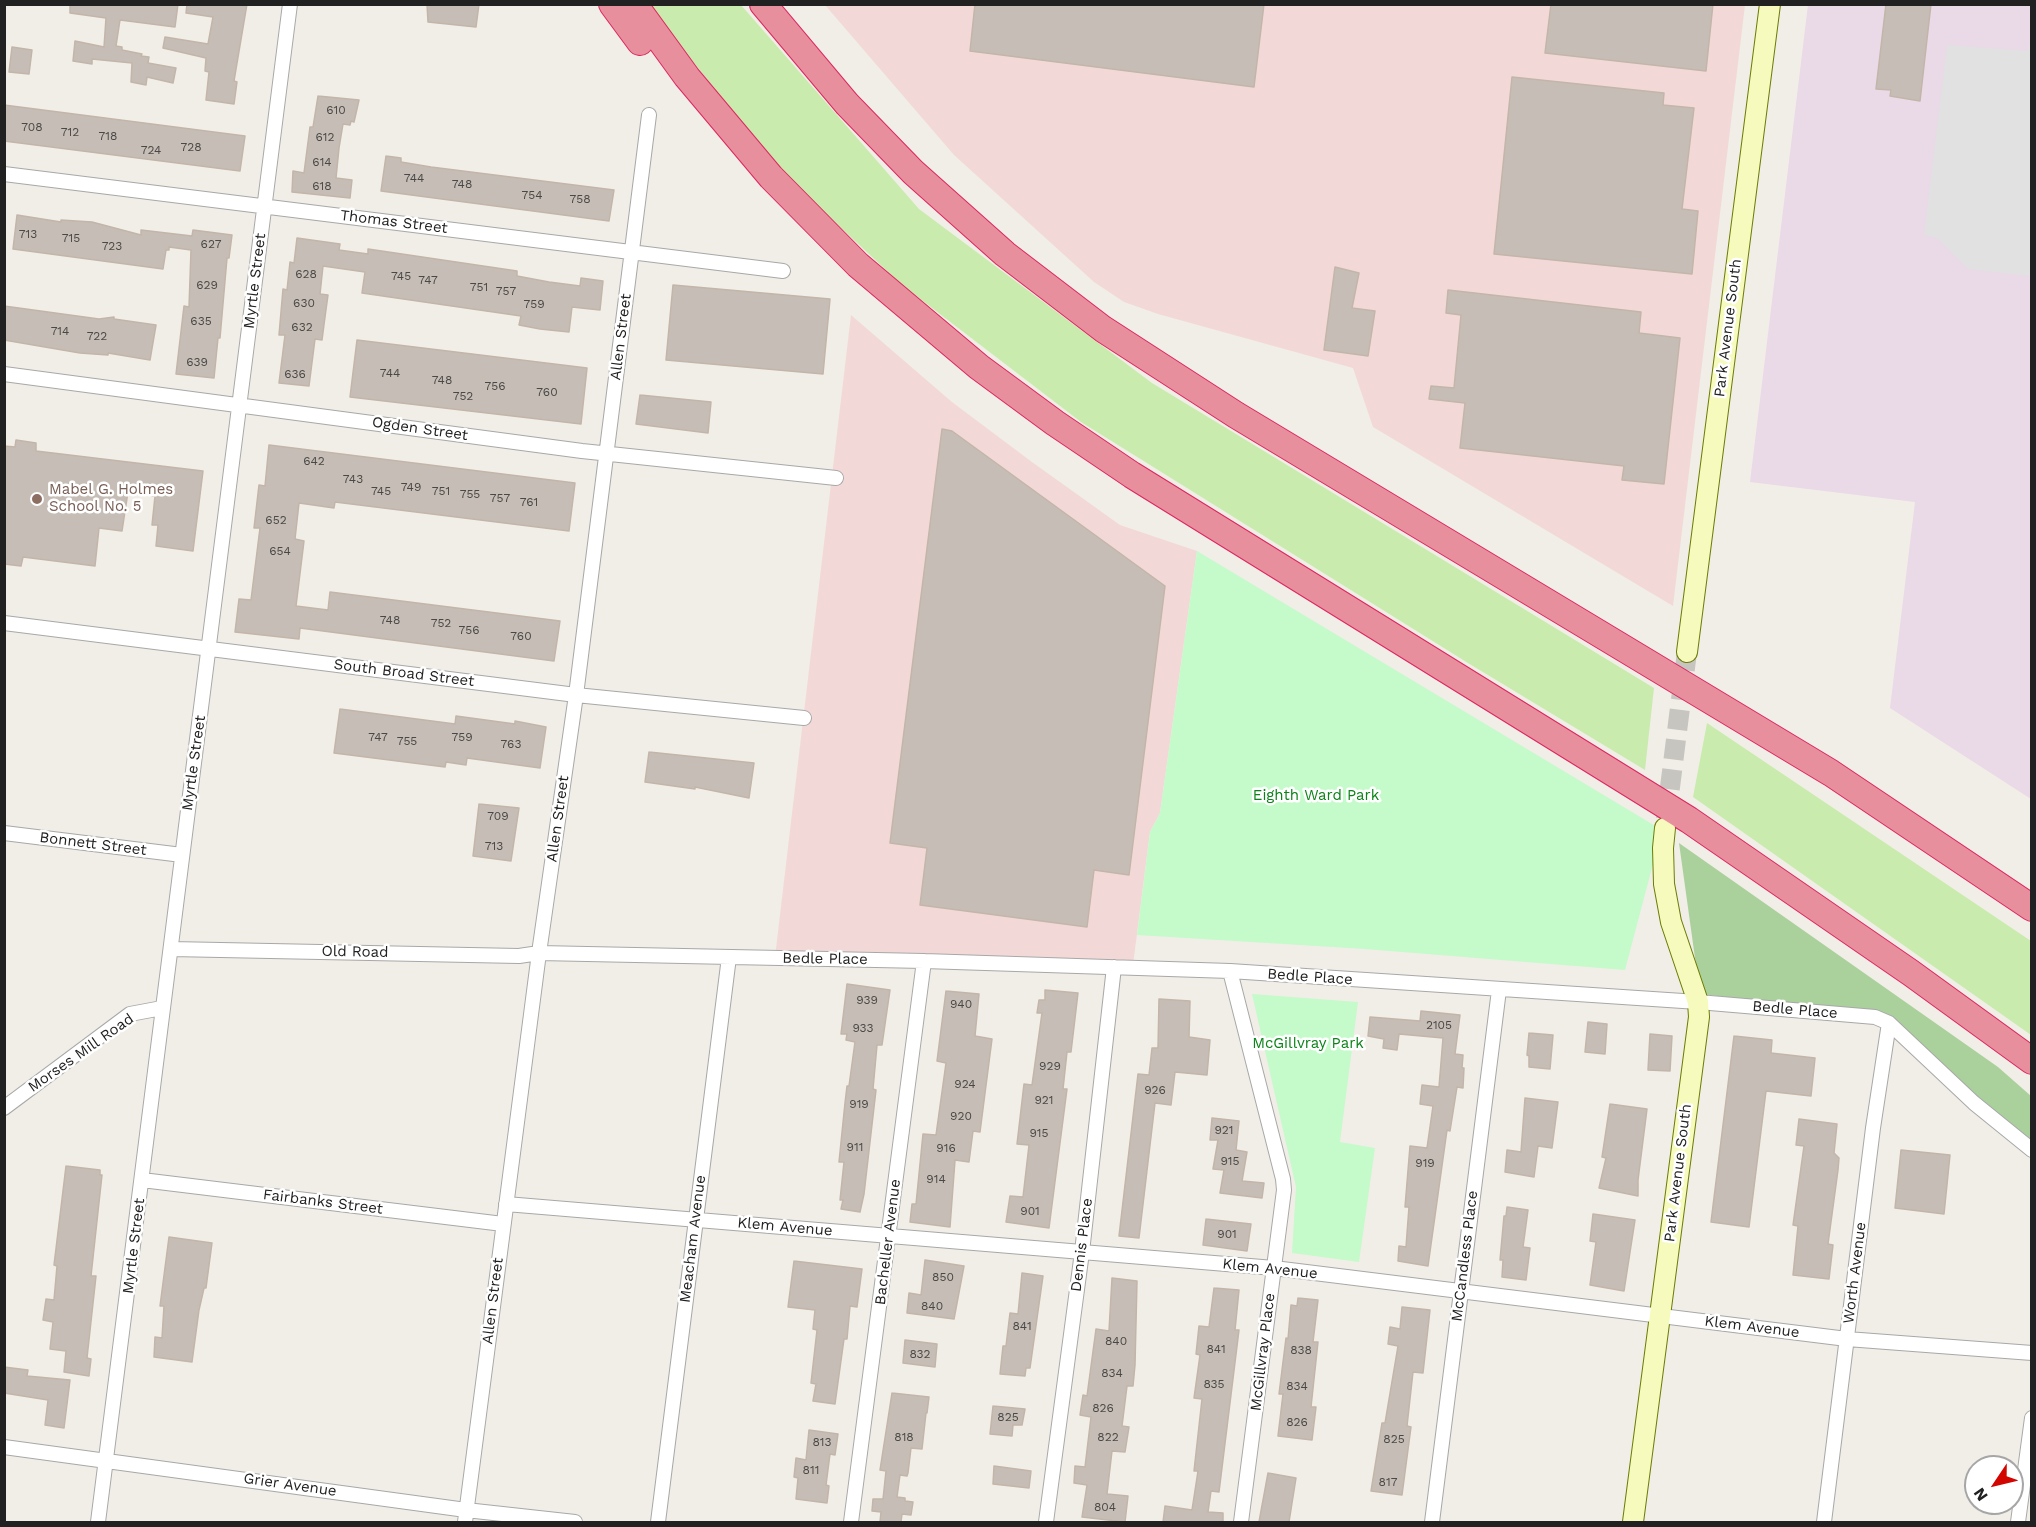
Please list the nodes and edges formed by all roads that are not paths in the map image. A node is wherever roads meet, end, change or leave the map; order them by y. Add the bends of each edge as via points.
1 (290, 4) edge
2 (612, 4) edge
3 (634, 4) edge
4 (763, 4) edge
5 (772, 4) edge
6 (1770, 4) edge
7 (788, 35) junction
8 (649, 115) dead end
9 (750, 154) junction
10 (4, 174) edge
11 (265, 205) junction
12 (632, 252) junction
13 (783, 271) dead end
14 (4, 374) edge
15 (239, 405) junction
16 (607, 454) junction
17 (836, 478) dead end
18 (4, 623) edge
19 (209, 648) junction
20 (1687, 652) tunnel mouth
21 (576, 695) junction
22 (804, 718) dead end
23 (1665, 828) tunnel mouth
24 (4, 833) edge
25 (182, 855) junction
26 (2031, 908) edge
27 (171, 948) junction
28 (539, 953) junction
29 (729, 957) junction
30 (924, 961) junction
31 (1114, 967) junction
32 (1230, 971) junction
33 (1499, 990) junction
34 (1698, 1002) junction
35 (162, 1008) junction
36 (1890, 1023) junction
37 (2031, 1061) edge
38 (4, 1108) edge
39 (2031, 1150) edge
40 (142, 1180) junction
41 (506, 1204) junction
42 (695, 1220) junction
43 (503, 1224) junction
44 (888, 1235) junction
45 (1082, 1252) junction
46 (1274, 1268) junction
47 (1460, 1290) junction
48 (1660, 1316) junction
49 (1847, 1339) junction
50 (2031, 1353) edge
51 (2031, 1418) edge
52 (4, 1447) edge
53 (106, 1460) junction
54 (465, 1516) edge
55 (98, 1522) edge
56 (575, 1522) edge
57 (658, 1522) edge
58 (851, 1522) edge
59 (1046, 1522) edge
60 (1241, 1522) edge
61 (1432, 1522) edge
62 (1633, 1522) edge
63 (1824, 1522) edge
64 (2018, 1522) edge

1 - 11 street, Myrtle Street
2 - 9 highway via 653,59
3 - 9 highway
4 - 7 highway
5 - 7 highway
6 - 20 street, Park Avenue South
7 - 26 highway via 847,104 935,193 1021,267 1103,329 1246,421 1821,767
8 - 12 street, Allen Street
9 - 37 highway via 882,286 1039,411 1141,480 1689,820
10 - 11 street, Thomas Street
11 - 12 street, Thomas Street
11 - 15 street, Myrtle Street
12 - 13 street, Thomas Street
12 - 16 street, Allen Street
14 - 15 street, Ogden Street
15 - 16 street, Ogden Street
15 - 19 street, Myrtle Street
16 - 17 street, Ogden Street
16 - 21 street, Allen Street
18 - 19 street, South Broad Street
19 - 21 street, South Broad Street
19 - 25 street, Myrtle Street
21 - 22 street, South Broad Street
21 - 28 street, Allen Street
23 - 34 street, Park Avenue South via 1664,884 1671,922
24 - 25 street, Bonnett Street
25 - 27 street, Myrtle Street
27 - 28 street, Old Road via 519,956
27 - 35 street, Myrtle Street
28 - 29 street, Bedle Place
28 - 41 street, Allen Street
29 - 30 street, Bedle Place
29 - 42 street, Meacham Avenue
30 - 31 street, Bedle Place
30 - 44 street, Bacheller Avenue
31 - 32 street, Bedle Place
31 - 45 street, Dennis Place
32 - 33 street, Bedle Place
32 - 46 street, McGillvray Place via 1283,1179
33 - 34 street, Bedle Place
33 - 47 street, McCandless Place
34 - 36 street, Bedle Place via 1875,1017
34 - 48 street, Park Avenue South
35 - 38 street, Morses Mill Road via 130,1014
35 - 40 street, Myrtle Street
36 - 39 street, Bedle Place via 1974,1103
36 - 49 street, Worth Avenue
40 - 43 street, Fairbanks Street
40 - 53 street, Myrtle Street
41 - 42 street, Klem Avenue
41 - 43 street, Allen Street
42 - 44 street, Klem Avenue
42 - 57 street, Meacham Avenue
43 - 54 street, Allen Street
44 - 45 street, Klem Avenue
44 - 58 street, Bacheller Avenue
45 - 46 street, Klem Avenue
45 - 59 street, Dennis Place
46 - 47 street, Klem Avenue
46 - 60 street, McGillvray Place
47 - 48 street, Klem Avenue
47 - 61 street, McCandless Place
48 - 49 street, Klem Avenue
48 - 62 street, Park Avenue South
49 - 50 street, Klem Avenue
49 - 63 street, Worth Avenue
51 - 64 street
52 - 53 street, Grier Avenue
53 - 54 street, Grier Avenue
53 - 55 street, Myrtle Street
54 - 56 street, Grier Avenue

